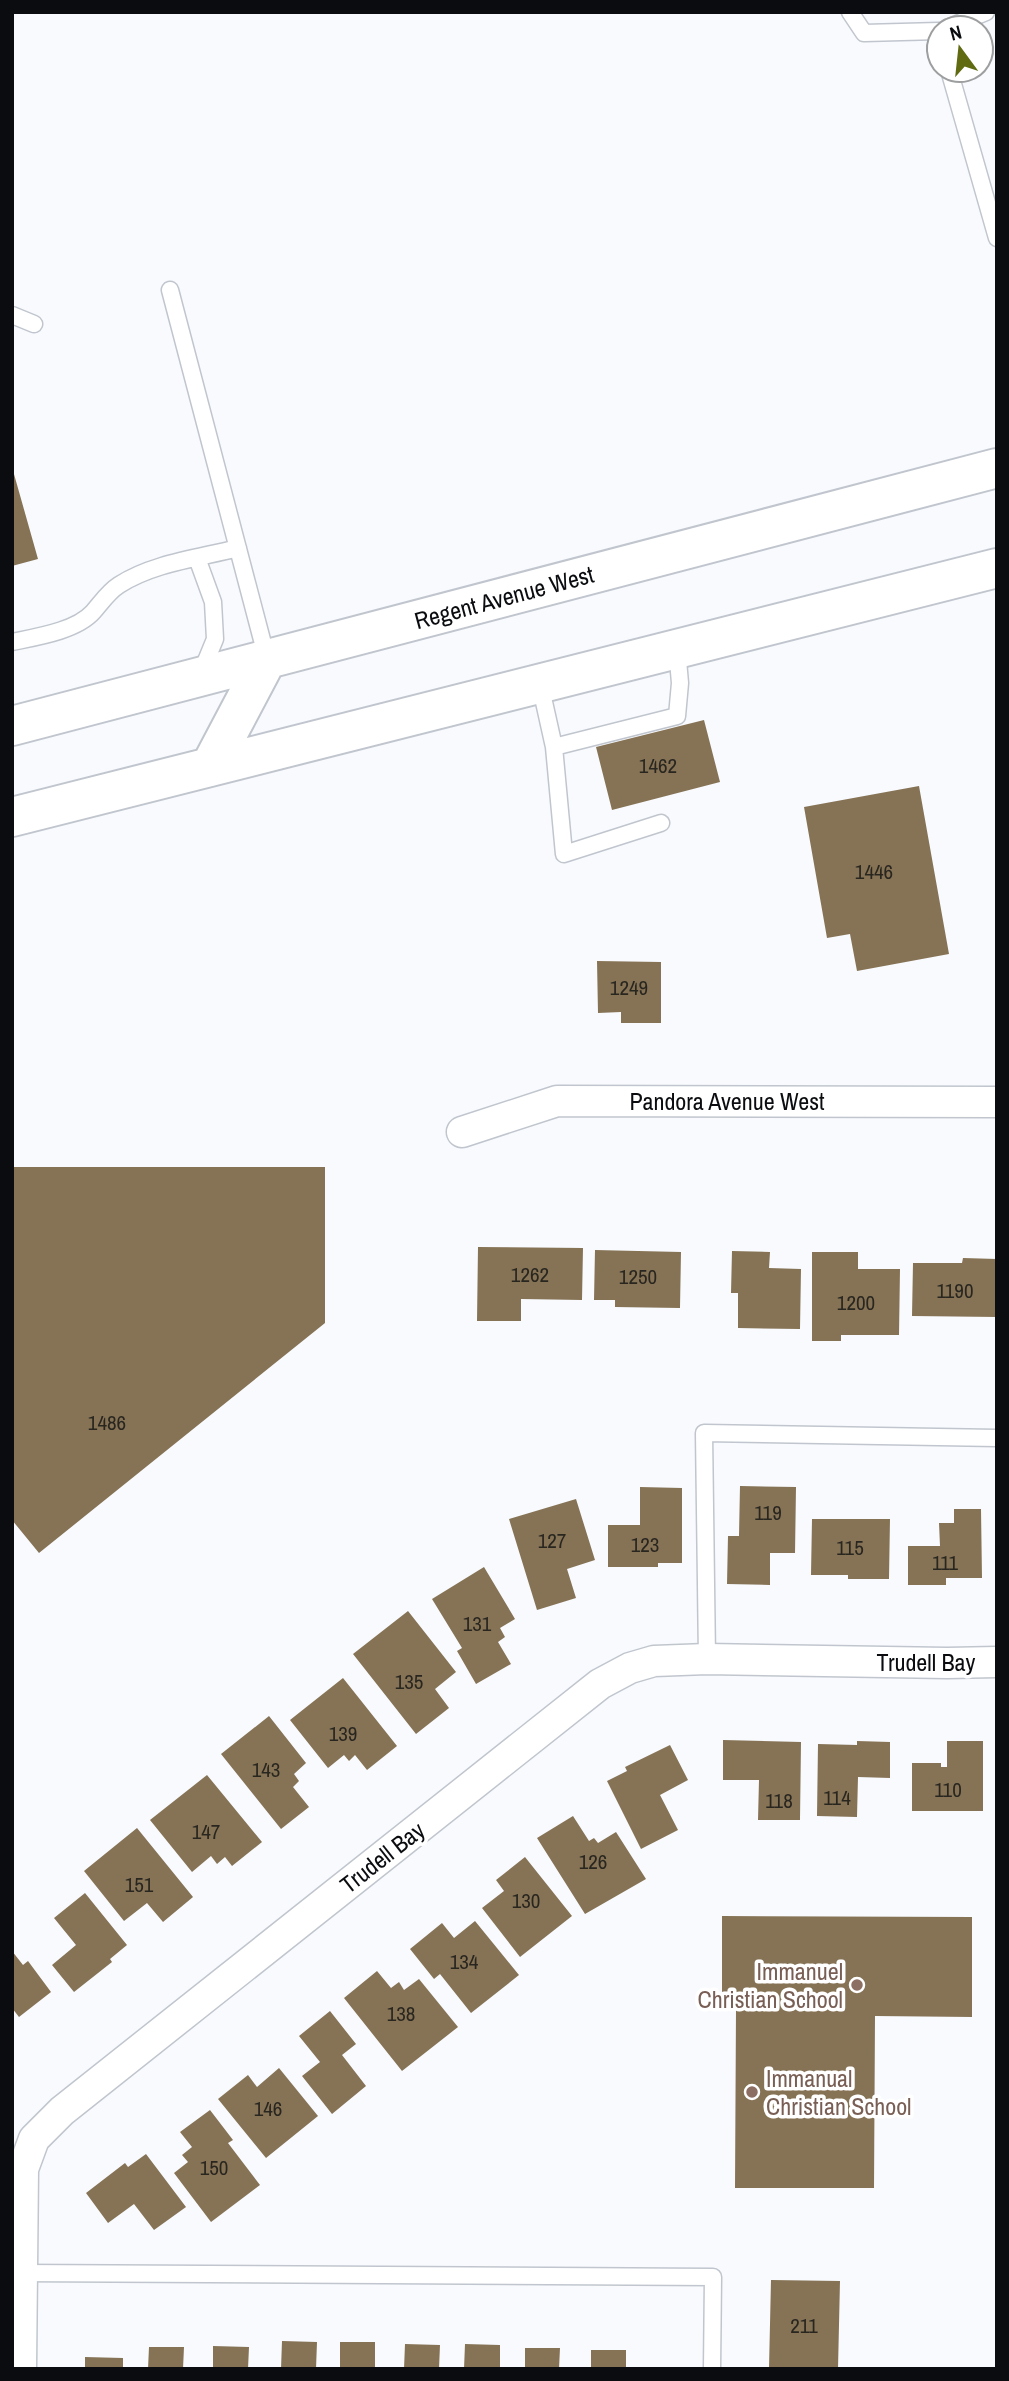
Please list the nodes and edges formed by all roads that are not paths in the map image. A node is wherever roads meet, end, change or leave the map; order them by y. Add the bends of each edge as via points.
1 (850, 12) edge
2 (925, 33) edge
3 (953, 84) edge
4 (997, 238) edge
5 (170, 290) dead end
6 (12, 315) edge
7 (34, 324) dead end
8 (997, 468) edge
9 (238, 548) junction
10 (197, 558) junction
11 (997, 568) edge
12 (12, 642) edge
13 (677, 649) junction
14 (267, 659) junction
15 (198, 678) junction
16 (540, 684) junction
17 (12, 726) edge
18 (554, 747) junction
19 (209, 767) junction
20 (12, 817) edge
21 (661, 822) dead end
22 (997, 1101) edge
23 (462, 1132) dead end
24 (997, 1438) edge
25 (707, 1659) junction
26 (997, 1662) edge
27 (17, 2273) edge
28 (21, 2369) edge
29 (712, 2369) edge

1 - 2 lane via 864,33
3 - 4 lane
5 - 9 lane
6 - 7 lane
8 - 14 main road, Regent Avenue West
9 - 10 lane
9 - 14 lane
10 - 12 lane via 149,570 118,585 77,625
10 - 15 lane via 213,602 215,639
11 - 13 main road
13 - 16 main road
13 - 18 lane via 677,716
14 - 15 main road, Regent Avenue West
14 - 19 main road
15 - 17 main road, Regent Avenue West
16 - 18 lane
16 - 19 main road
18 - 21 lane via 564,854
19 - 20 main road
22 - 23 street, Pandora Avenue West via 557,1101
24 - 25 lane via 704,1433
25 - 26 street, Trudell Bay
25 - 27 street, Trudell Bay via 654,1661 600,1684 62,2111 34,2138 23,2169
27 - 28 street, Trudell Bay
27 - 29 lane via 713,2277

